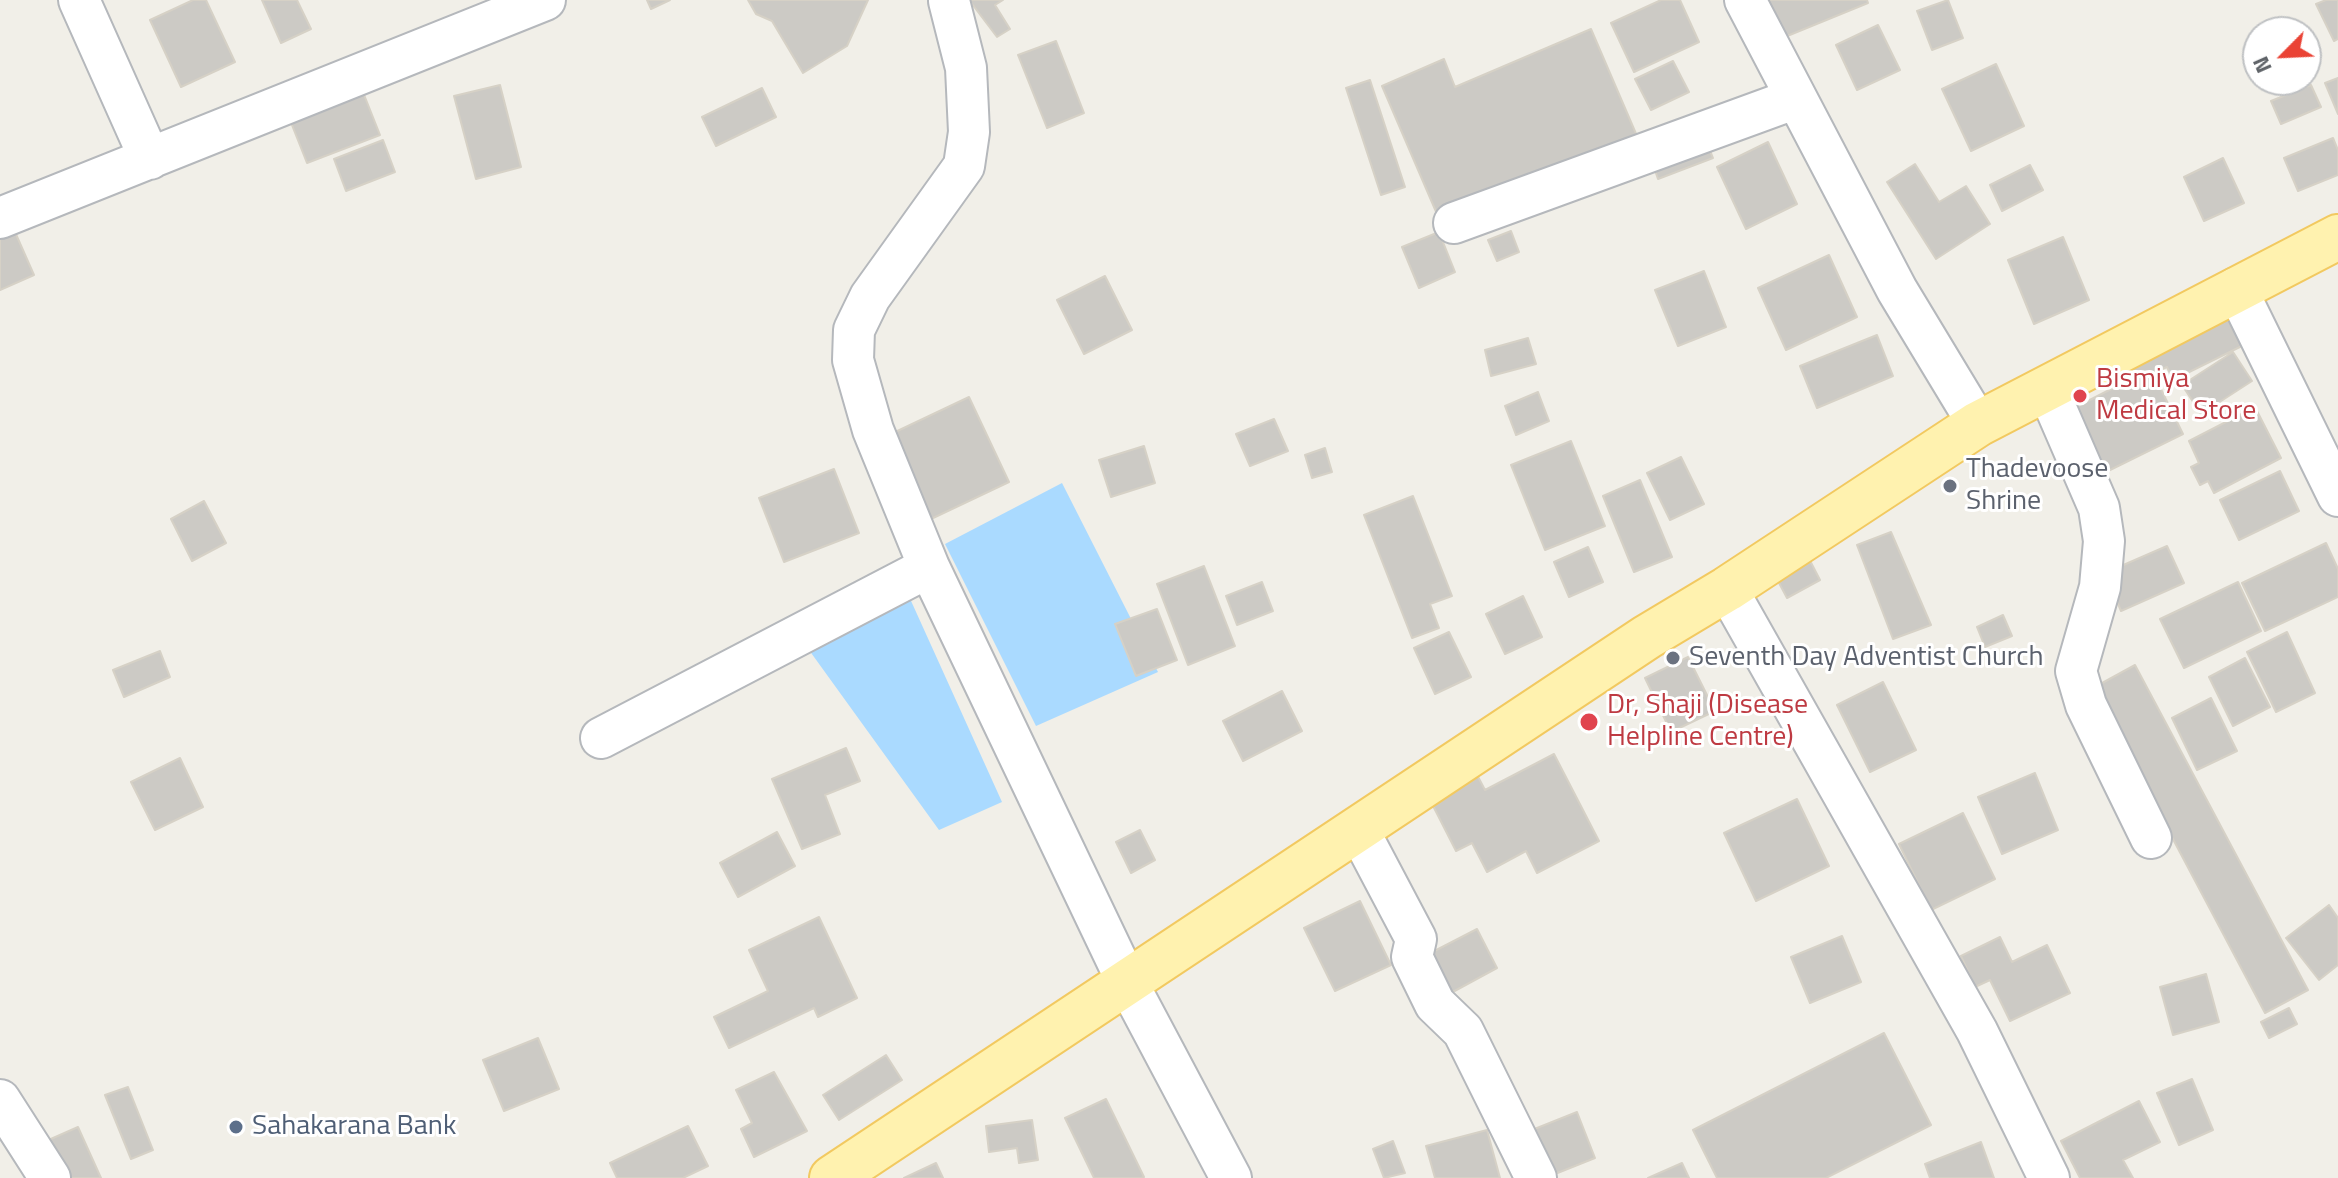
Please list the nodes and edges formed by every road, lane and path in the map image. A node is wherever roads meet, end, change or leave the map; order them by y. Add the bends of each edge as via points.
1 (79, 0) edge
2 (545, 0) edge
3 (1745, 0) edge
4 (949, 1) edge
5 (1794, 99) junction
6 (150, 159) junction
7 (0, 218) edge
8 (1454, 223) dead end
9 (2338, 237) edge
10 (2236, 288) junction
11 (2047, 388) junction
12 (1978, 424) junction
13 (2338, 496) edge
14 (929, 567) junction
15 (1727, 589) junction
16 (601, 738) dead end
17 (1359, 831) junction
18 (2151, 838) dead end
19 (1127, 982) junction
20 (0, 1100) edge
21 (846, 1174) edge
22 (50, 1178) edge
23 (1231, 1178) edge
24 (1536, 1178) edge
25 (2049, 1178) edge

1 - 6 street
2 - 6 street
3 - 5 street
4 - 14 street via 966,68 969,132 964,166 870,297 854,330 853,360 873,430
5 - 8 street
5 - 12 street via 1897,290
6 - 7 street
9 - 10 main road
10 - 11 main road
10 - 13 street
11 - 12 main road
11 - 18 street via 2099,508 2104,541 2100,587 2076,671 2086,705
12 - 15 main road
14 - 16 street
14 - 19 street
15 - 17 main road
15 - 25 street via 1977,1031
17 - 19 main road
17 - 24 street via 1416,939 1412,957 1435,1004 1463,1031
19 - 21 main road
19 - 23 street
20 - 22 street

